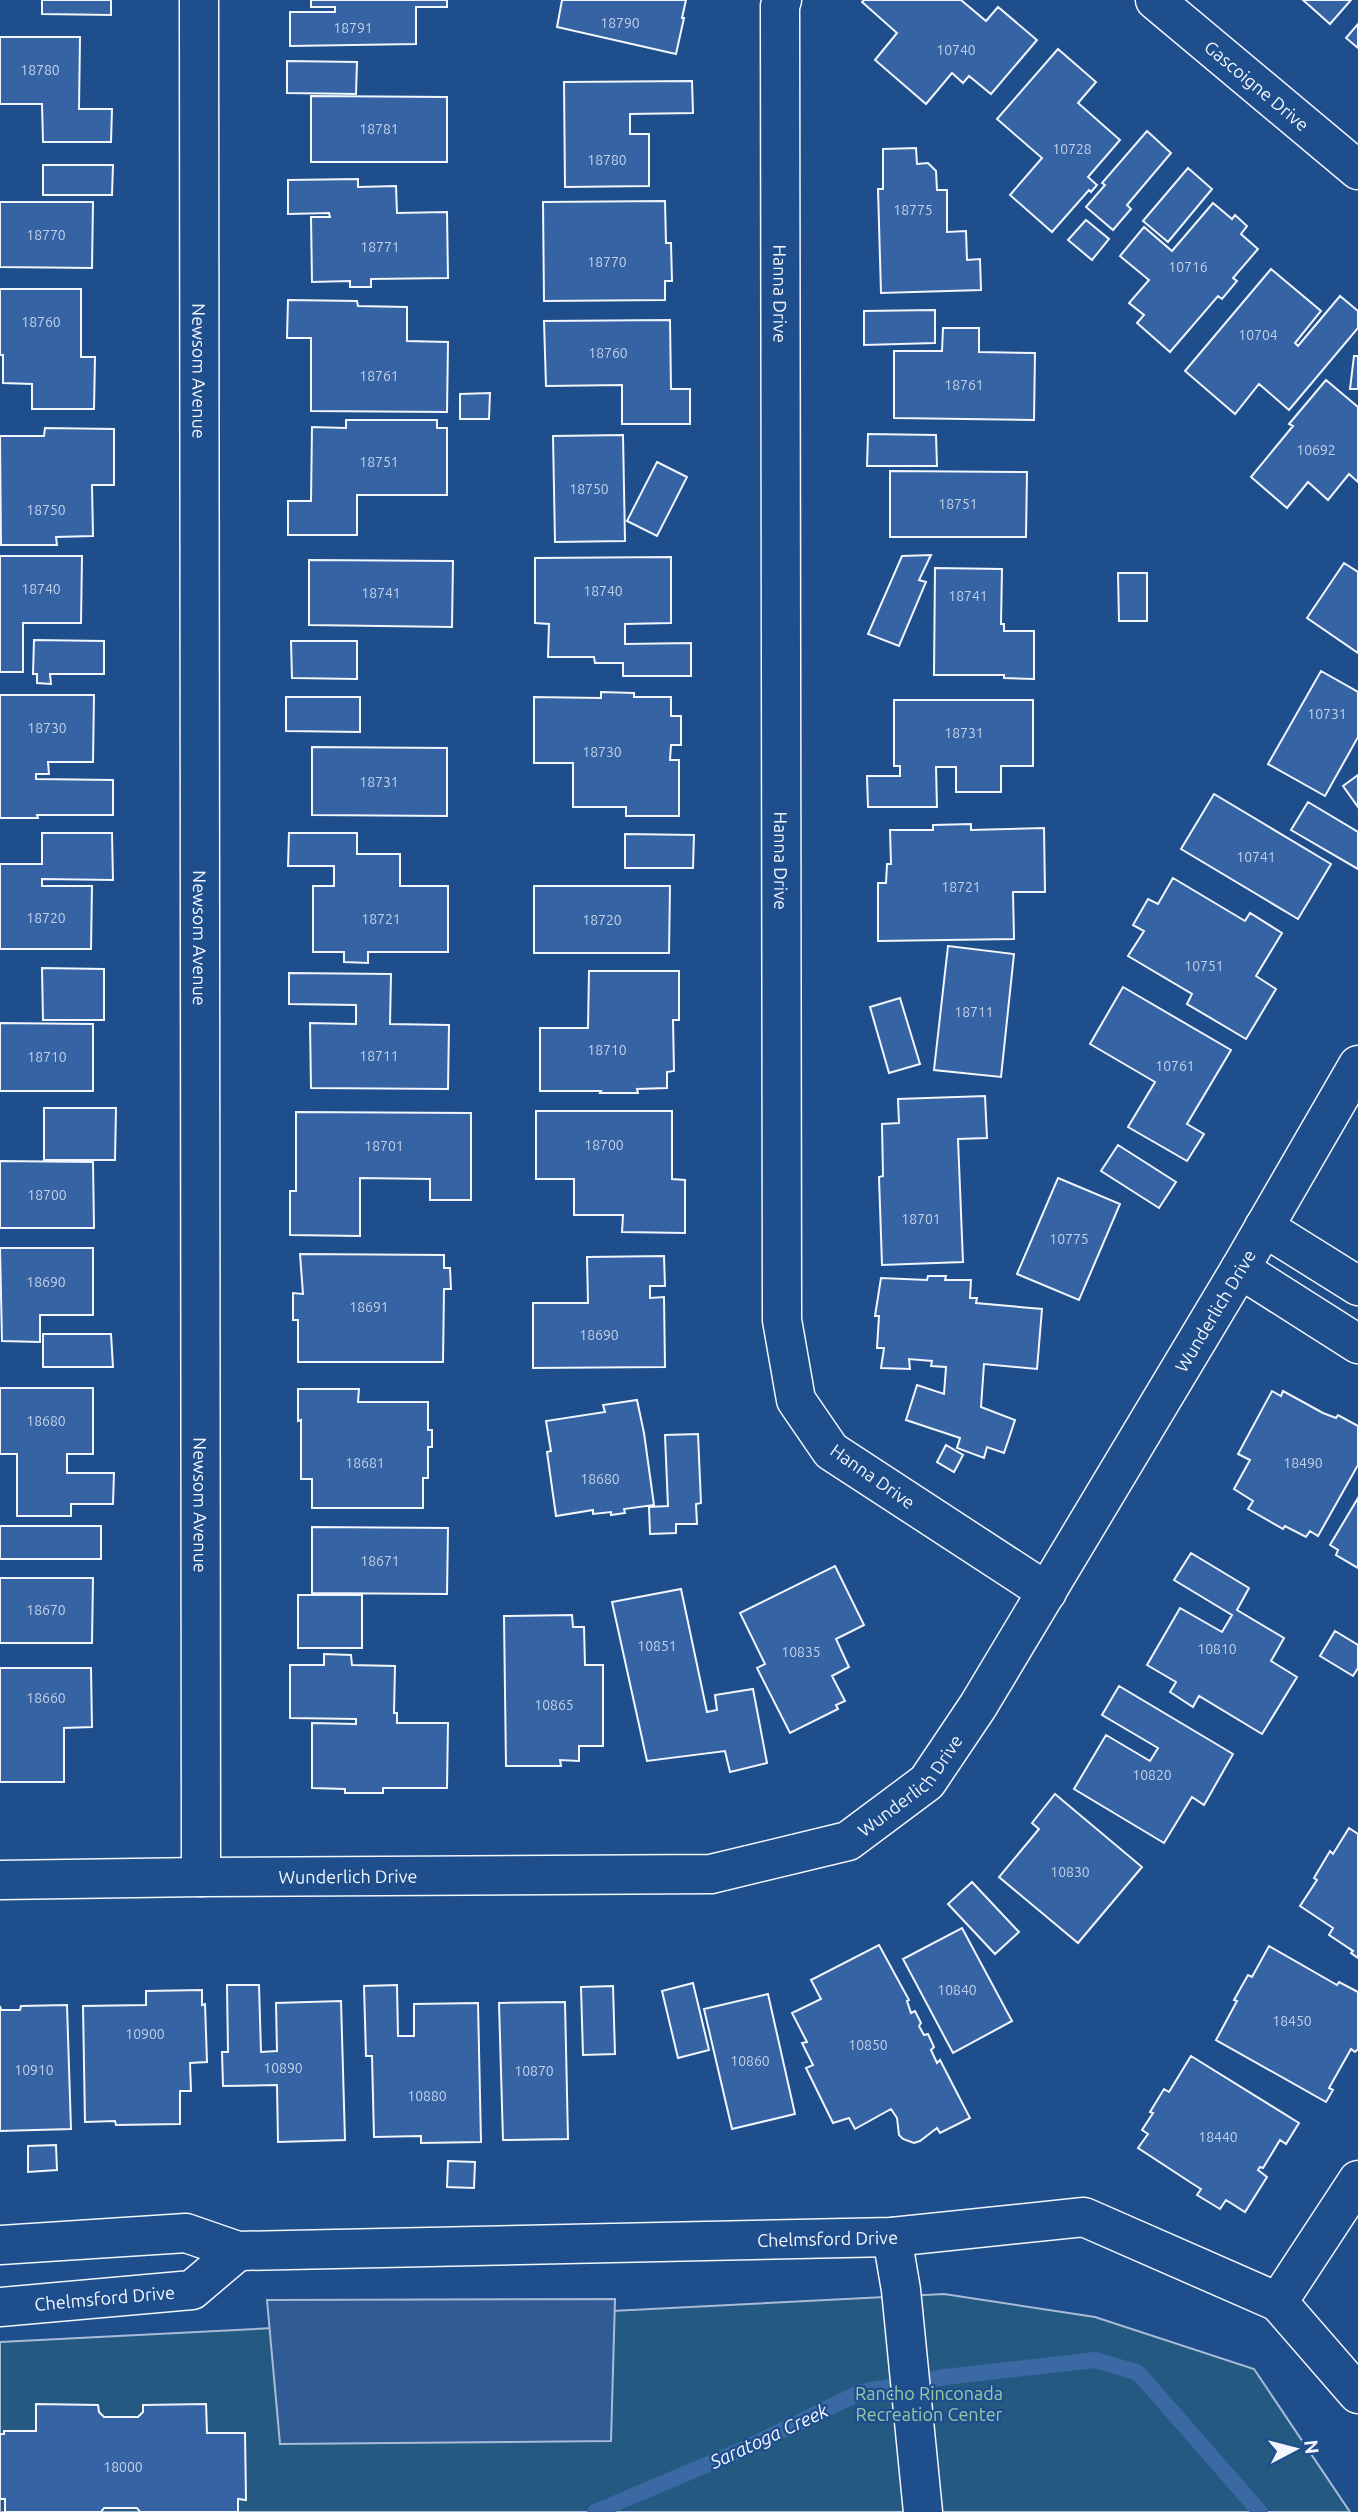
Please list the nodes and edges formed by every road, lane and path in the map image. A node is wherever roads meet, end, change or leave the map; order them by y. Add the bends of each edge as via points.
1 (199, 0) edge
2 (782, 0) edge
3 (1155, 0) edge
4 (1358, 170) edge
5 (1358, 1065) edge
6 (1264, 1227) junction
7 (1240, 1269) junction
8 (1358, 1286) edge
9 (1358, 1344) edge
10 (1047, 1592) junction
11 (201, 1877) junction
12 (0, 1880) edge
13 (1358, 2180) edge
14 (892, 2237) junction
15 (0, 2245) edge
16 (238, 2251) junction
17 (1278, 2302) junction
18 (0, 2307) edge
19 (1358, 2394) edge
20 (923, 2512) edge

1 - 11 street, Newsom Avenue
2 - 10 street, Hanna Drive via 782,1320 796,1400 831,1451
3 - 4 street, Gascoigne Drive
5 - 6 street, Wunderlich Drive
6 - 7 street, Wunderlich Drive
6 - 8 street
7 - 9 street
7 - 10 street, Wunderlich Drive
10 - 11 street, Wunderlich Drive via 927,1782 848,1842 711,1874
11 - 12 street, Wunderlich Drive
13 - 17 street
14 - 16 street, Chelmsford Drive
14 - 17 street, Chelmsford Drive via 1084,2217
14 - 20 street
15 - 16 street, Chelmsford Drive via 186,2233
16 - 18 street, Chelmsford Drive via 192,2290
17 - 19 street, Chelmsford Drive

